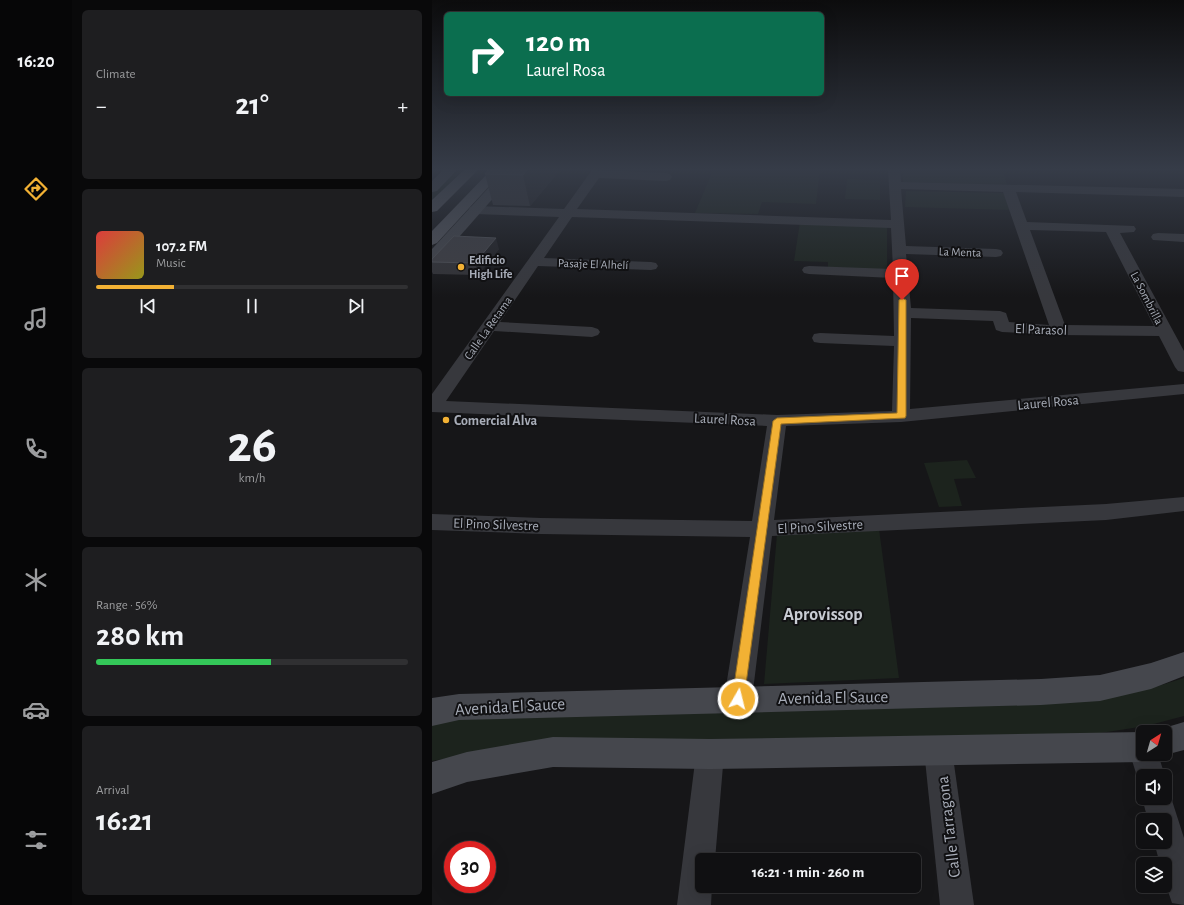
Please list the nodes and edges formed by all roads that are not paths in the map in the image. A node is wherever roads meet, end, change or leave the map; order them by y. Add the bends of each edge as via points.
1 (466, 212) edge
2 (470, 212) edge
3 (561, 212) edge
4 (897, 212) edge
5 (1016, 212) edge
6 (569, 213) junction
7 (898, 224) junction
8 (1021, 226) junction
9 (1111, 229) junction
10 (1129, 229) dead end
11 (455, 232) junction
12 (1158, 237) dead end
13 (1184, 238) edge
14 (432, 240) edge
15 (432, 247) edge
16 (900, 250) junction
17 (996, 253) dead end
18 (432, 258) edge
19 (534, 262) junction
20 (651, 266) dead end
21 (809, 270) dead end
22 (900, 274) junction
23 (903, 313) junction
24 (489, 326) junction
25 (1059, 330) junction
26 (1163, 330) junction
27 (592, 332) dead end
28 (820, 338) dead end
29 (902, 341) junction
30 (1184, 368) edge
31 (1180, 394) edge
32 (433, 406) edge
33 (902, 416) junction
34 (777, 421) junction
35 (1184, 504) edge
36 (432, 522) edge
37 (761, 529) junction
38 (1184, 664) edge
39 (738, 699) junction
40 (432, 712) edge
41 (1184, 736) edge
42 (1172, 742) edge
43 (938, 750) junction
44 (1136, 753) edge
45 (710, 754) junction
46 (432, 778) edge
47 (1172, 849) edge
48 (1184, 891) edge
49 (694, 905) edge
50 (957, 905) edge

1 - 14 main road
2 - 11 street
3 - 6 street
4 - 7 street
5 - 8 street
6 - 7 street
6 - 19 street, Calle La Retama
7 - 16 street
8 - 9 street
8 - 25 street
9 - 10 street
9 - 26 street, La Sombrilla
11 - 15 main road
11 - 18 street
12 - 13 street
16 - 17 street, La Menta
16 - 22 street
19 - 20 street, Pasaje El Alhelí
19 - 24 street, Calle La Retama
21 - 22 street
22 - 23 street
23 - 25 street, El Parasol via 1000,316 1002,327
23 - 29 street
24 - 27 street
24 - 32 street, Calle La Retama
25 - 26 street, El Parasol
26 - 30 street, La Sombrilla
28 - 29 street
29 - 33 street
31 - 33 street, Laurel Rosa
32 - 34 street, Laurel Rosa
33 - 34 street, Laurel Rosa
34 - 37 street
35 - 37 street, El Pino Silvestre via 1106,512
36 - 37 street, El Pino Silvestre
37 - 39 street
38 - 39 street, Avenida El Sauce via 1152,676 1100,688 1041,692
39 - 40 street, Avenida El Sauce via 459,707
41 - 42 street
43 - 44 street
43 - 45 street
43 - 50 street, Calle Tarragona
45 - 46 street via 553,752 467,767
45 - 49 street
47 - 48 street

